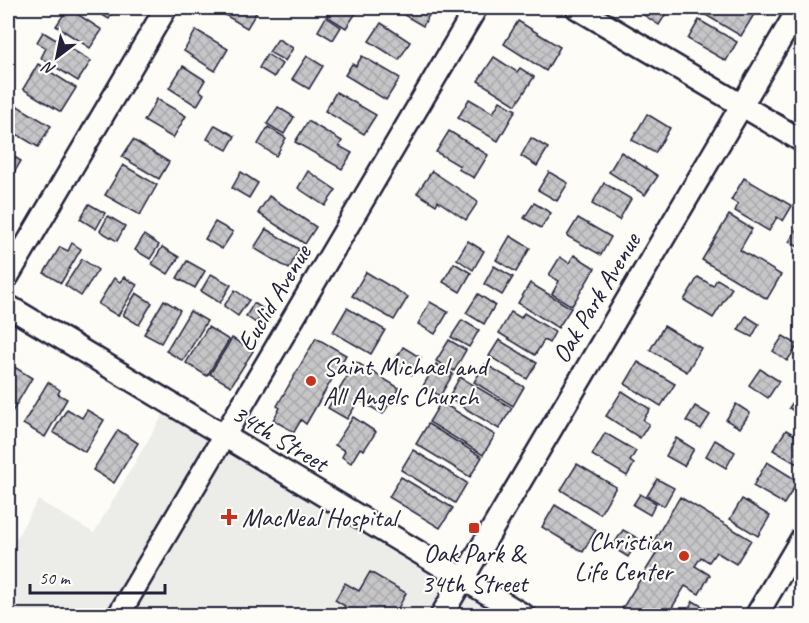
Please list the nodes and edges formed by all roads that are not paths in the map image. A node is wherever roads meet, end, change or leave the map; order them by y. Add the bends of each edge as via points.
1 (166, 8) edge
2 (476, 8) edge
3 (577, 8) edge
4 (798, 8) edge
5 (741, 105) junction
6 (801, 141) edge
7 (8, 276) edge
8 (8, 306) edge
9 (224, 435) junction
10 (801, 538) edge
11 (463, 578) junction
12 (118, 615) edge
13 (441, 615) edge
14 (525, 615) edge
15 (756, 615) edge

1 - 7 street
2 - 9 street, Euclid Avenue
3 - 5 street
4 - 5 street, Oak Park Avenue
5 - 6 street
5 - 11 street, Oak Park Avenue
8 - 9 street, 34th Street
9 - 11 street, 34th Street
9 - 12 street, Euclid Avenue
10 - 15 street
11 - 13 street, Oak Park Avenue
11 - 14 street, 34th Street

